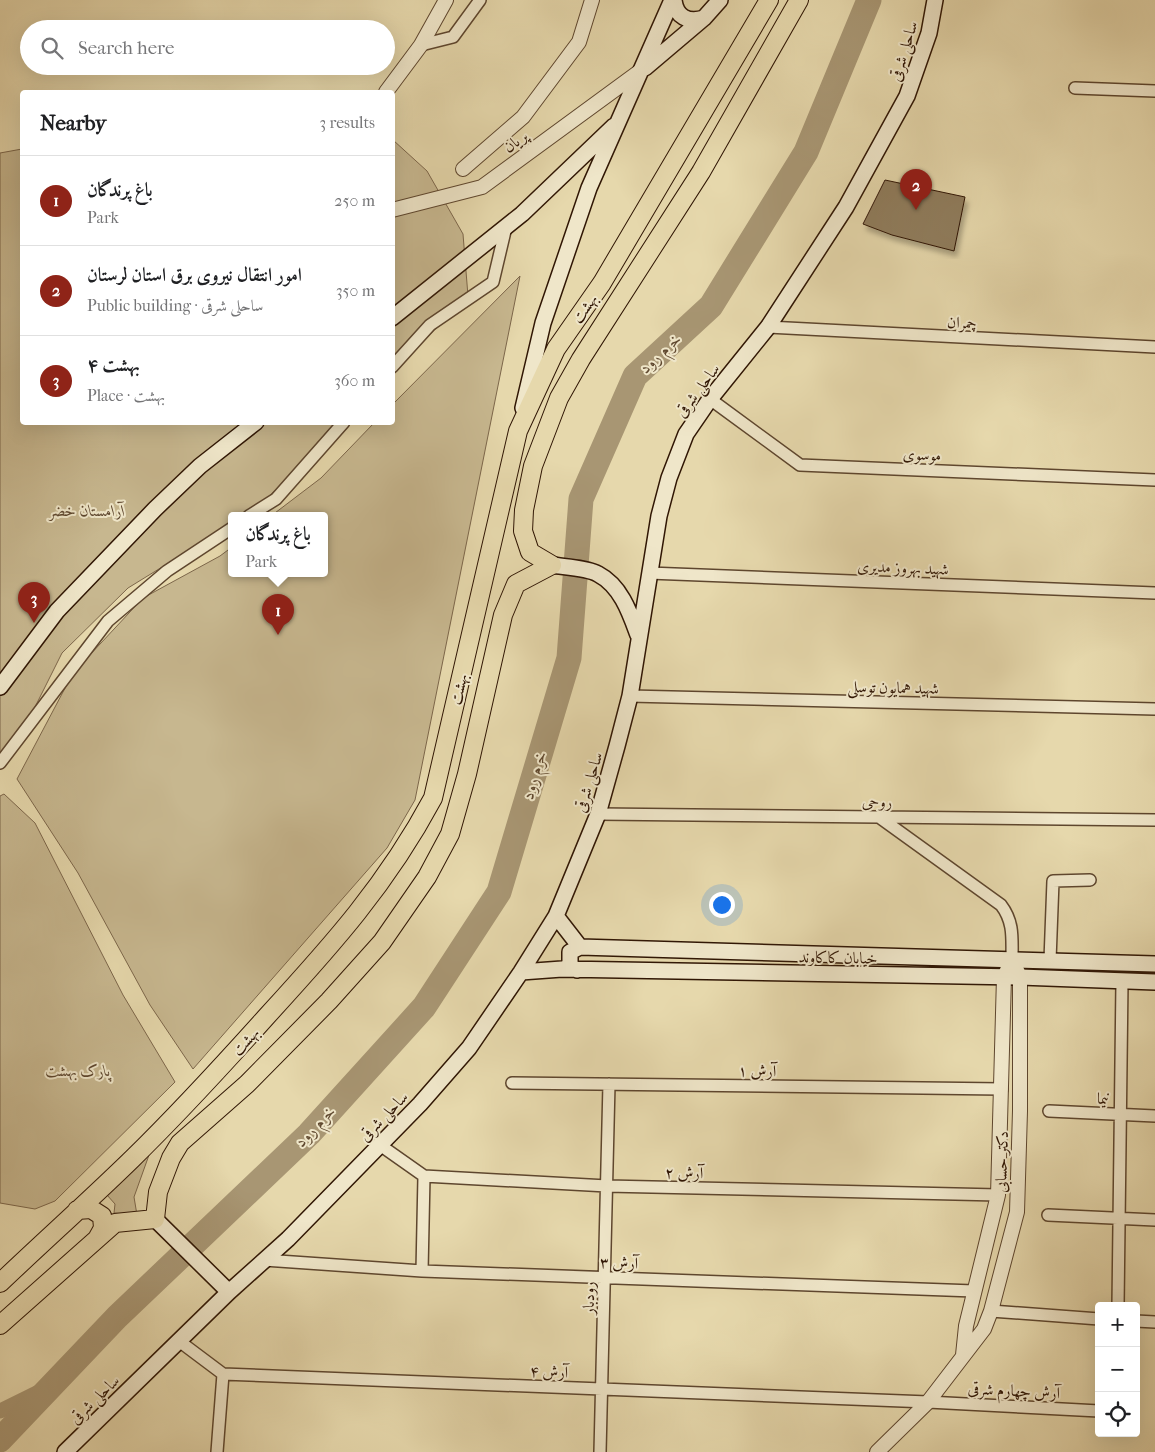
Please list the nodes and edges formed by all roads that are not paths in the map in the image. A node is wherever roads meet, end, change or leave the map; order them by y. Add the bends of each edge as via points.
1 (446, 0) edge
2 (480, 0) edge
3 (592, 0) edge
4 (673, 0) edge
5 (720, 0) edge
6 (769, 0) edge
7 (799, 0) edge
8 (935, 0) edge
9 (704, 18) junction
10 (421, 45) junction
11 (643, 69) junction
12 (1075, 88) dead end
13 (387, 90) edge
14 (1155, 91) edge
15 (620, 120) junction
16 (463, 169) dead end
17 (395, 209) edge
18 (506, 227) junction
19 (395, 316) edge
20 (768, 328) junction
21 (1155, 347) edge
22 (395, 364) edge
23 (710, 399) junction
24 (252, 425) edge
25 (341, 425) edge
26 (518, 431) junction
27 (1155, 480) edge
28 (255, 512) edge
29 (228, 531) edge
30 (560, 566) junction
31 (649, 573) junction
32 (1155, 592) edge
33 (638, 637) junction
34 (0, 687) edge
35 (630, 696) junction
36 (1155, 710) edge
37 (0, 763) edge
38 (467, 774) junction
39 (433, 798) junction
40 (598, 814) junction
41 (879, 817) junction
42 (1155, 820) edge
43 (1090, 880) dead end
44 (556, 916) junction
45 (580, 947) junction
46 (1012, 959) junction
47 (1050, 960) junction
48 (1155, 964) edge
49 (577, 970) junction
50 (521, 972) junction
51 (1004, 977) junction
52 (1020, 977) junction
53 (1122, 982) junction
54 (1155, 982) edge
55 (512, 1083) dead end
56 (609, 1084) junction
57 (1002, 1089) junction
58 (201, 1090) junction
59 (1049, 1111) dead end
60 (1120, 1115) junction
61 (1155, 1116) edge
62 (180, 1142) junction
63 (380, 1145) junction
64 (424, 1176) junction
65 (607, 1186) junction
66 (998, 1195) junction
67 (77, 1210) junction
68 (1048, 1215) dead end
69 (1119, 1218) junction
70 (155, 1219) junction
71 (1155, 1220) edge
72 (98, 1237) junction
73 (264, 1260) junction
74 (422, 1271) junction
75 (604, 1278) junction
76 (0, 1283) edge
77 (230, 1292) junction
78 (974, 1292) junction
79 (1118, 1302) edge
80 (991, 1310) junction
81 (1095, 1318) edge
82 (1140, 1321) edge
83 (1155, 1322) edge
84 (0, 1325) edge
85 (179, 1341) junction
86 (963, 1355) junction
87 (223, 1374) junction
88 (602, 1389) junction
89 (928, 1402) junction
90 (1095, 1411) edge
91 (64, 1452) edge
92 (216, 1452) edge
93 (600, 1452) edge
94 (877, 1452) edge

1 - 10 street
2 - 10 street via 453,37
3 - 16 street, پریان via 578,42 529,110
4 - 9 main road via 681,16 696,21
4 - 11 main road
5 - 9 main road
6 - 26 main road, بهشت via 602,283 556,349
7 - 30 main road, بهشت via 701,172 559,398 533,466 523,531 530,552
8 - 20 main road, ساحلی شرقی via 929,32 907,96 846,207
9 - 11 main road
10 - 13 street
11 - 15 main road
11 - 17 street, پریان via 482,187
12 - 14 street
15 - 18 main road
15 - 26 main road via 589,188 543,323
18 - 19 main road
18 - 22 street via 493,282 430,325
20 - 21 street, چمران
20 - 23 main road, ساحلی شرقی
23 - 27 street, موسوی via 800,465
23 - 31 main road, ساحلی شرقی via 686,434 669,478
24 - 34 main road via 200,466 155,509 57,611
25 - 28 street via 276,499
26 - 39 main road, بهشت
29 - 37 street via 167,571 108,622
30 - 33 main road via 598,574 617,591 628,607
30 - 38 main road, بهشت via 516,584 503,615
31 - 32 street, شهید بهروز مدیری
31 - 33 main road, ساحلی شرقی
33 - 35 main road, ساحلی شرقی
35 - 36 street, شهید همایون توسلی
35 - 40 main road, ساحلی شرقی
38 - 39 main road
38 - 62 main road, بهشت via 450,834 427,877 382,942 290,1042
39 - 58 main road, بهشت via 387,875 342,934
40 - 41 street, روحی
40 - 44 main road, ساحلی شرقی
41 - 42 street, روحی
41 - 46 street, دکتر حسابی via 1001,905 1012,924
43 - 47 street via 1053,881
44 - 45 main road
44 - 50 main road, ساحلی شرقی
45 - 46 main road, خیابان کاکاوند
45 - 49 main road via 570,952 568,958 570,966
46 - 47 main road, خیابان کاکاوند
46 - 51 street, دکتر حسابی
46 - 52 street, دکتر حسابی
47 - 48 main road, خیابان کاکاوند
49 - 50 main road, خیابان کاکاوند
49 - 51 main road, خیابان کاکاوند
50 - 63 main road, ساحلی شرقی via 469,1048
51 - 52 main road, خیابان کاکاوند
51 - 57 street, دکتر حسابی
52 - 53 main road, خیابان کاکاوند
52 - 80 street, دکتر حسابی via 1017,1212
53 - 54 main road, خیابان کاکاوند
53 - 60 street
55 - 56 street, آرش ۱
56 - 57 street, آرش ۱
56 - 65 street, رودبار
57 - 66 street, دکتر حسابی
58 - 62 main road
58 - 67 main road, بهشت
59 - 60 street, نیما
60 - 61 street, نیما
60 - 69 street
62 - 70 main road, بهشت via 158,1192
63 - 64 street
63 - 73 main road, ساحلی شرقی
64 - 65 street, آرش ۲
64 - 74 street
65 - 66 street, آرش ۲
65 - 75 street, رودبار
66 - 78 street, دکتر حسابی
67 - 72 main road via 91,1209 102,1216 104,1228
67 - 76 main road, بهشت
68 - 69 street
69 - 71 street
69 - 79 street
70 - 72 main road via 115,1223
70 - 77 main road
72 - 84 main road
73 - 74 street, آرش ۳
73 - 77 main road, ساحلی شرقی
74 - 75 street, آرش ۳
75 - 78 street, آرش ۳
75 - 88 street, رودبار
77 - 85 main road, ساحلی شرقی
78 - 86 street, دکتر حسابی
80 - 81 street
80 - 86 street, دکتر حسابی via 984,1329
82 - 83 street
85 - 87 street
85 - 91 main road, ساحلی شرقی
86 - 89 street, دکتر حسابی
87 - 88 street, آرش ۴
87 - 92 street
88 - 89 street, آرش ۴
88 - 93 street, رودبار
89 - 90 street, آرش چهارم شرقی
89 - 94 street, دکتر حسابی

